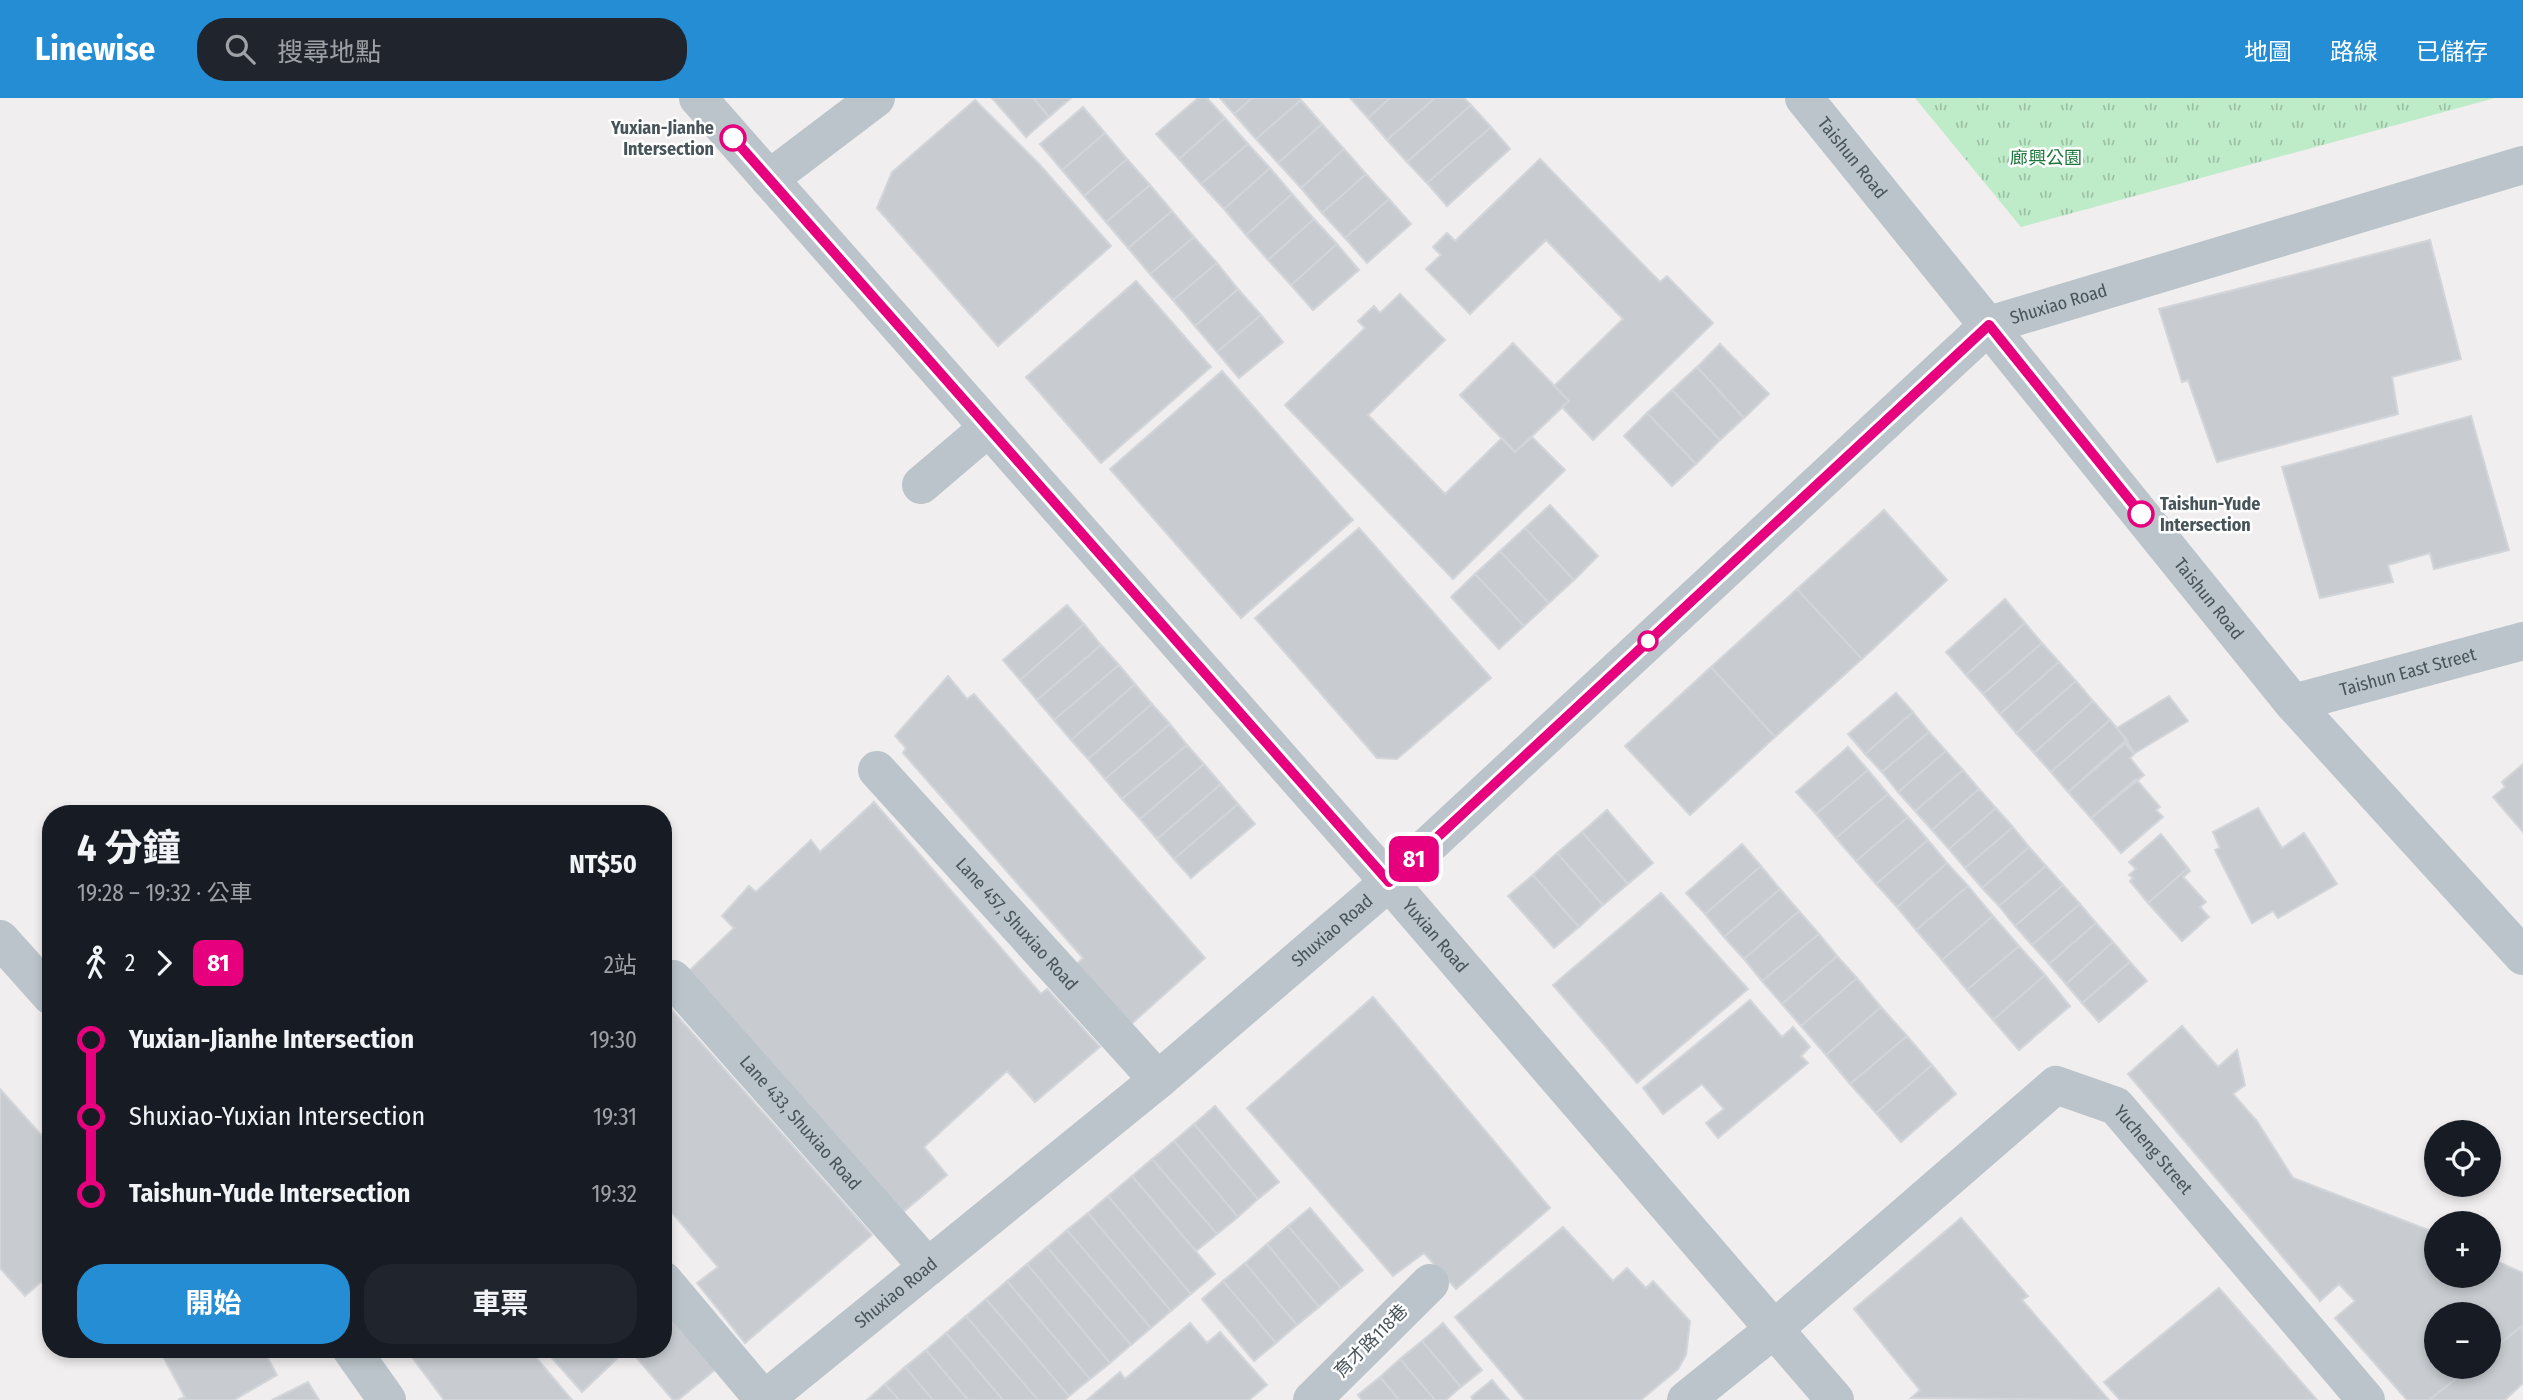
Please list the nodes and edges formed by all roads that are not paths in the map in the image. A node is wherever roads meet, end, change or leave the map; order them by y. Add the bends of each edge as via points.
1 (698, 98) edge
2 (876, 98) edge
3 (1804, 98) edge
4 (2523, 165) edge
5 (769, 179) junction
6 (1989, 325) junction
7 (988, 428) junction
8 (921, 485) dead end
9 (2523, 641) edge
10 (2293, 703) junction
11 (877, 770) dead end
12 (1389, 882) junction
13 (0, 939) edge
14 (2523, 956) edge
15 (673, 979) dead end
16 (42, 986) edge
17 (1158, 1080) junction
18 (928, 1267) junction
19 (1430, 1283) dead end
20 (672, 1291) edge
21 (1773, 1329) junction
22 (357, 1358) edge
23 (387, 1400) edge
24 (764, 1400) edge
25 (1312, 1400) edge
26 (1686, 1400) edge
27 (1835, 1400) edge
28 (2365, 1400) edge

1 - 5 street, Yuxian Road
2 - 5 street
3 - 6 street, Taishun Road
4 - 6 street, Shuxiao Road
5 - 7 street, Yuxian Road
6 - 10 street, Taishun Road
6 - 12 street, Shuxiao Road
7 - 8 street
7 - 12 street, Yuxian Road
9 - 10 street, Taishun East Street
10 - 14 street, Taishun Road
11 - 17 street, Lane 457, Shuxiao Road
12 - 17 street, Shuxiao Road
12 - 21 street, Yuxian Road
13 - 16 street
15 - 18 street, Lane 433, Shuxiao Road
17 - 18 street, Shuxiao Road
18 - 24 street, Shuxiao Road
19 - 25 street, 育才路118巷
20 - 24 street
21 - 26 street
21 - 27 street, Yuxian Road
21 - 28 street, Yucheng Street via 2056,1085 2116,1107
22 - 23 street

